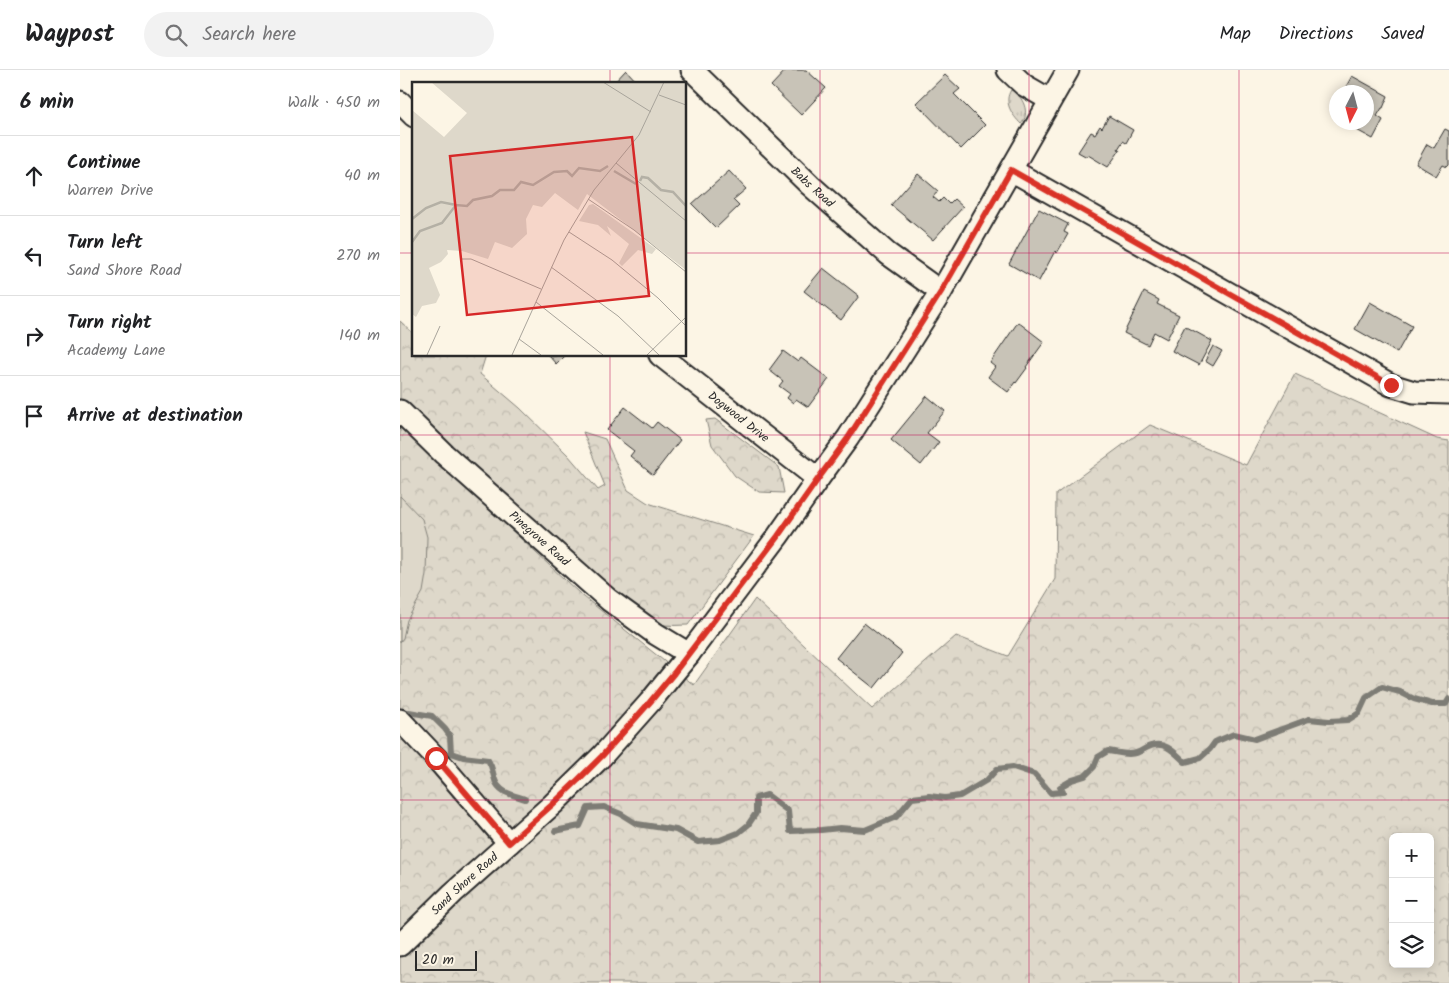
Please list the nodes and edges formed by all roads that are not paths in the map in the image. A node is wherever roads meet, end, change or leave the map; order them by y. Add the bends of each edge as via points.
1 (692, 70) edge
2 (1008, 70) edge
3 (1068, 70) edge
4 (1050, 100) junction
5 (400, 102) edge
6 (412, 114) edge
7 (1011, 170) junction
8 (941, 292) junction
9 (661, 356) edge
10 (1449, 393) edge
11 (400, 412) edge
12 (818, 479) junction
13 (689, 654) junction
14 (400, 720) edge
15 (509, 843) junction
16 (400, 945) edge

1 - 8 street, Babs Road via 810,185 888,254
2 - 4 street via 1024,85
3 - 4 street, Sand Shore Road
4 - 7 street, Sand Shore Road
5 - 6 street
7 - 8 street, Sand Shore Road
7 - 10 street via 1391,385 1414,392
8 - 12 street, Sand Shore Road via 848,438
9 - 12 street, Dogwood Drive
11 - 13 street, Pinegrove Road via 609,600
12 - 13 street, Sand Shore Road
13 - 15 street, Sand Shore Road via 602,756
14 - 15 street
15 - 16 street, Sand Shore Road

